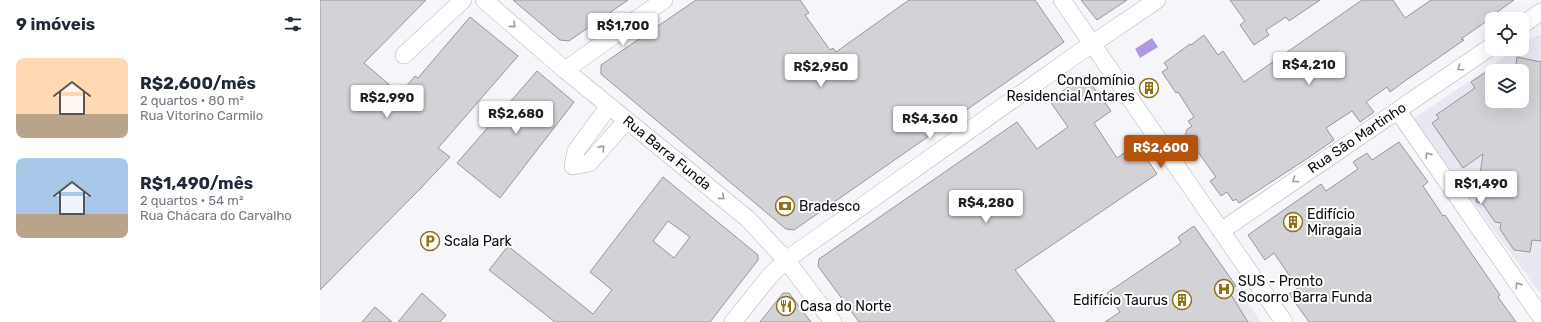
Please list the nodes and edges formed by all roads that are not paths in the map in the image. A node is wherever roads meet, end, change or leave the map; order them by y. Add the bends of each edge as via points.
1 (463, 0) edge
2 (484, 0) edge
3 (664, 0) edge
4 (1062, 0) edge
5 (1157, 0) edge
6 (1541, 12) edge
7 (1529, 20) edge
8 (1092, 44) junction
9 (1485, 51) edge
10 (404, 55) dead end
11 (565, 70) junction
12 (609, 106) junction
13 (1398, 111) junction
14 (627, 120) junction
15 (1221, 232) junction
16 (786, 260) junction
17 (1541, 317) edge
18 (733, 322) edge
19 (833, 322) edge
20 (1284, 322) edge

1 - 10 street
2 -> 11 street, Rua Barra Funda
3 - 11 street
4 - 8 street
5 - 8 street
6 - 7 street
8 - 15 street
8 - 16 street
9 -> 13 street, Rua São Martinho
11 - 12 street, Rua Barra Funda
12 - 14 street, Rua Barra Funda
12 -> 14 street via 576,150 573,166 589,163
13 -> 15 street, Rua São Martinho
17 -> 13 street
14 -> 16 street, Rua Barra Funda via 748,219
15 - 20 street
16 - 18 street
16 - 19 street, Rua Barra Funda

